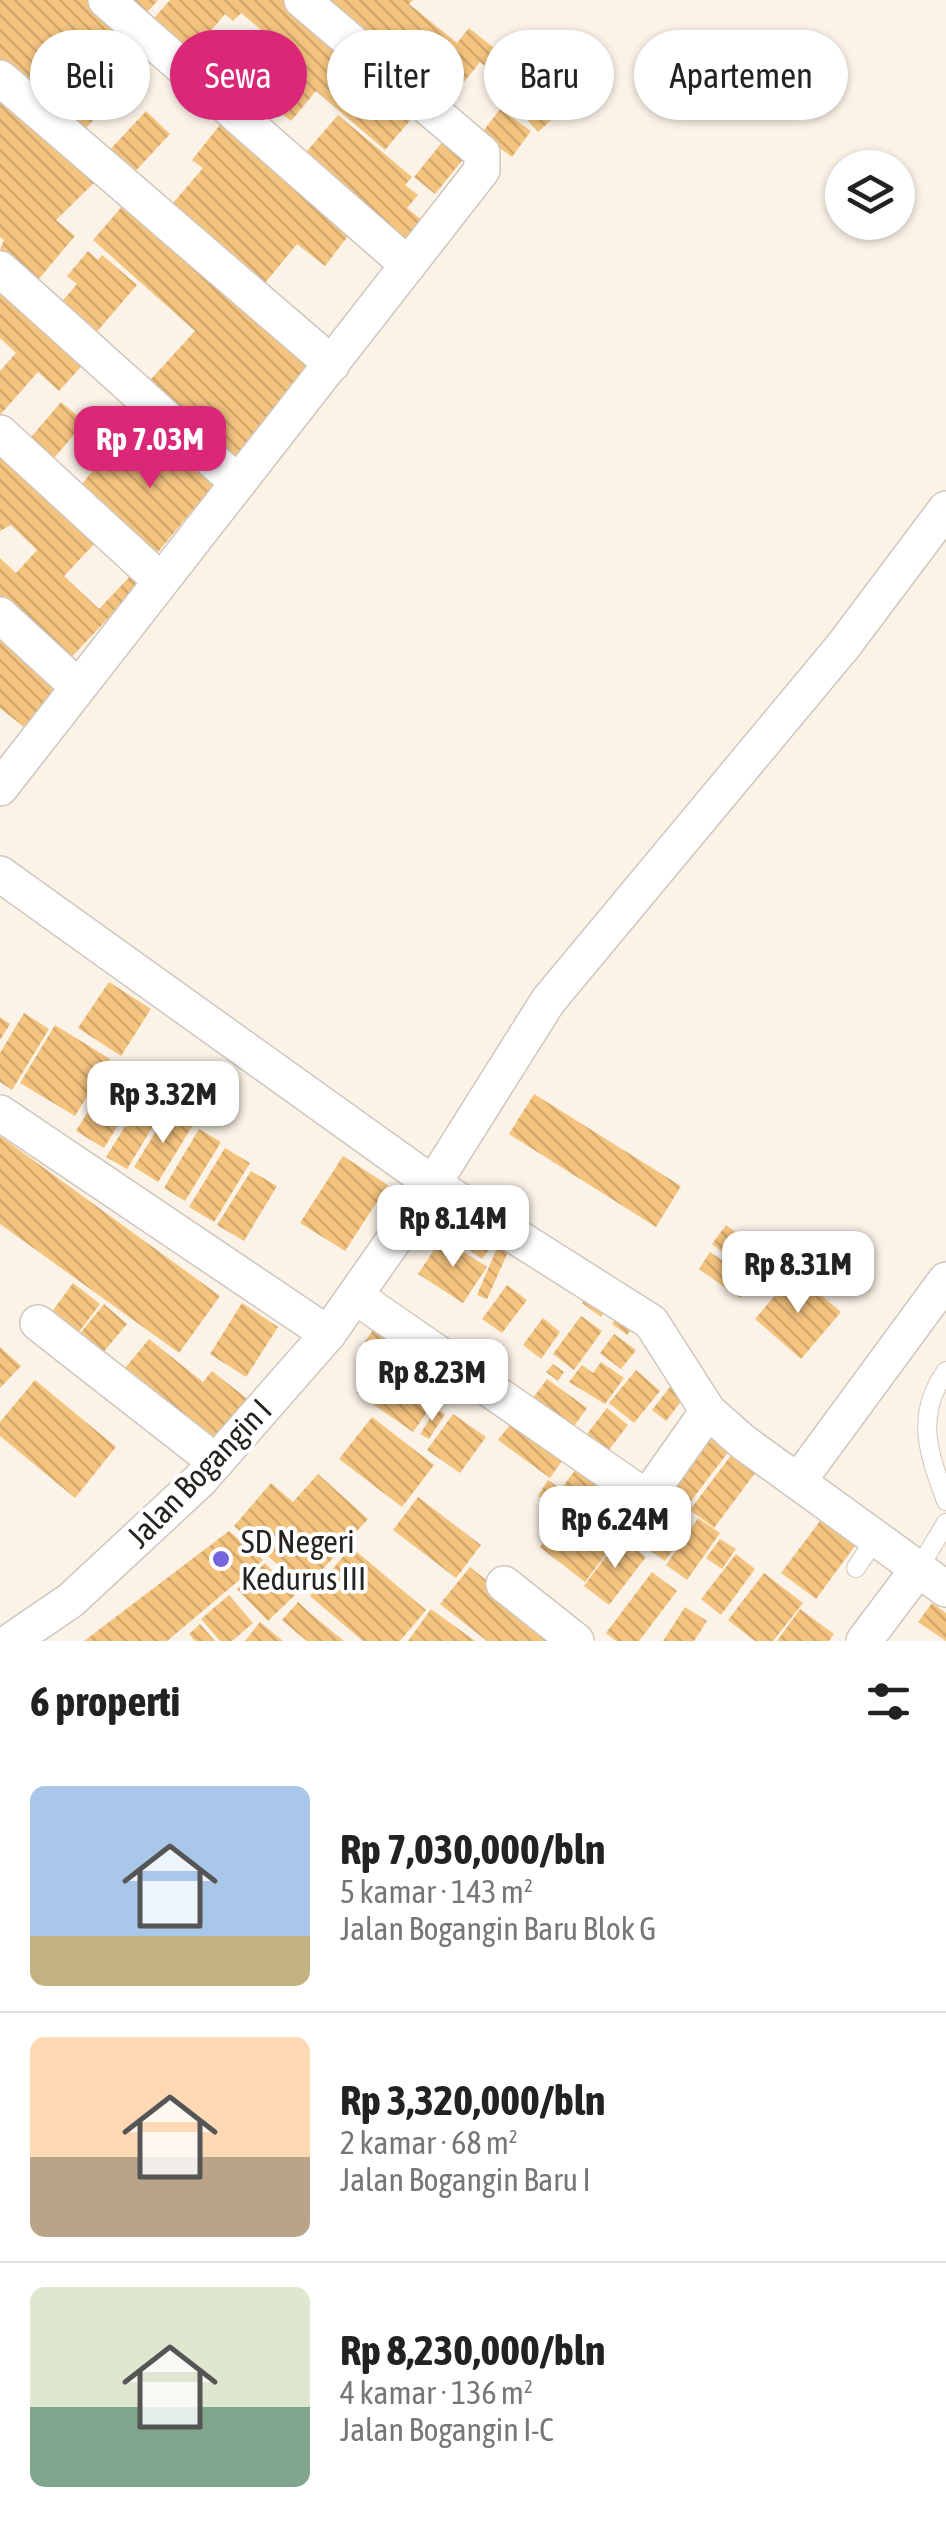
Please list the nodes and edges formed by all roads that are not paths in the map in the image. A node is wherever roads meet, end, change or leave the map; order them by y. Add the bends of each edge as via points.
1 (106, 0) edge
2 (302, 0) edge
3 (0, 78) edge
4 (408, 265) junction
5 (0, 269) edge
6 (332, 364) junction
7 (0, 433) edge
8 (238, 483) junction
9 (946, 509) edge
10 (160, 580) junction
11 (0, 615) edge
12 (76, 686) junction
13 (0, 788) edge
14 (0, 874) edge
15 (0, 1113) edge
16 (434, 1184) junction
17 (946, 1280) edge
18 (358, 1298) junction
19 (38, 1323) dead end
20 (328, 1334) junction
21 (946, 1371) edge
22 (708, 1411) junction
23 (216, 1462) junction
24 (799, 1480) junction
25 (946, 1502) edge
26 (946, 1523) edge
27 (876, 1538) junction
28 (856, 1568) dead end
29 (932, 1579) edge
30 (504, 1584) dead end
31 (11, 1641) edge
32 (576, 1641) edge
33 (864, 1641) edge

1 - 4 street
2 - 4 street via 482,153 482,170
3 - 6 street
4 - 6 street
5 - 8 street
6 - 8 street
7 - 10 street
8 - 10 street
9 - 16 street, Jalan Bogangin I via 844,645 548,1002
10 - 12 street
11 - 12 street
12 - 13 street
14 - 16 street
15 - 20 street
16 - 18 street, Jalan Bogangin I
16 - 22 street via 651,1322
17 - 24 street
18 - 20 street, Jalan Bogangin I
18 - 22 street via 641,1494 653,1489
19 - 23 street
20 - 23 street, Jalan Bogangin I
21 - 25 lane via 925,1430
22 - 24 street
23 - 31 street, Jalan Bogangin I via 71,1600
24 - 27 street
26 - 29 lane
27 - 28 lane
27 - 29 street
29 - 33 street
30 - 32 street

